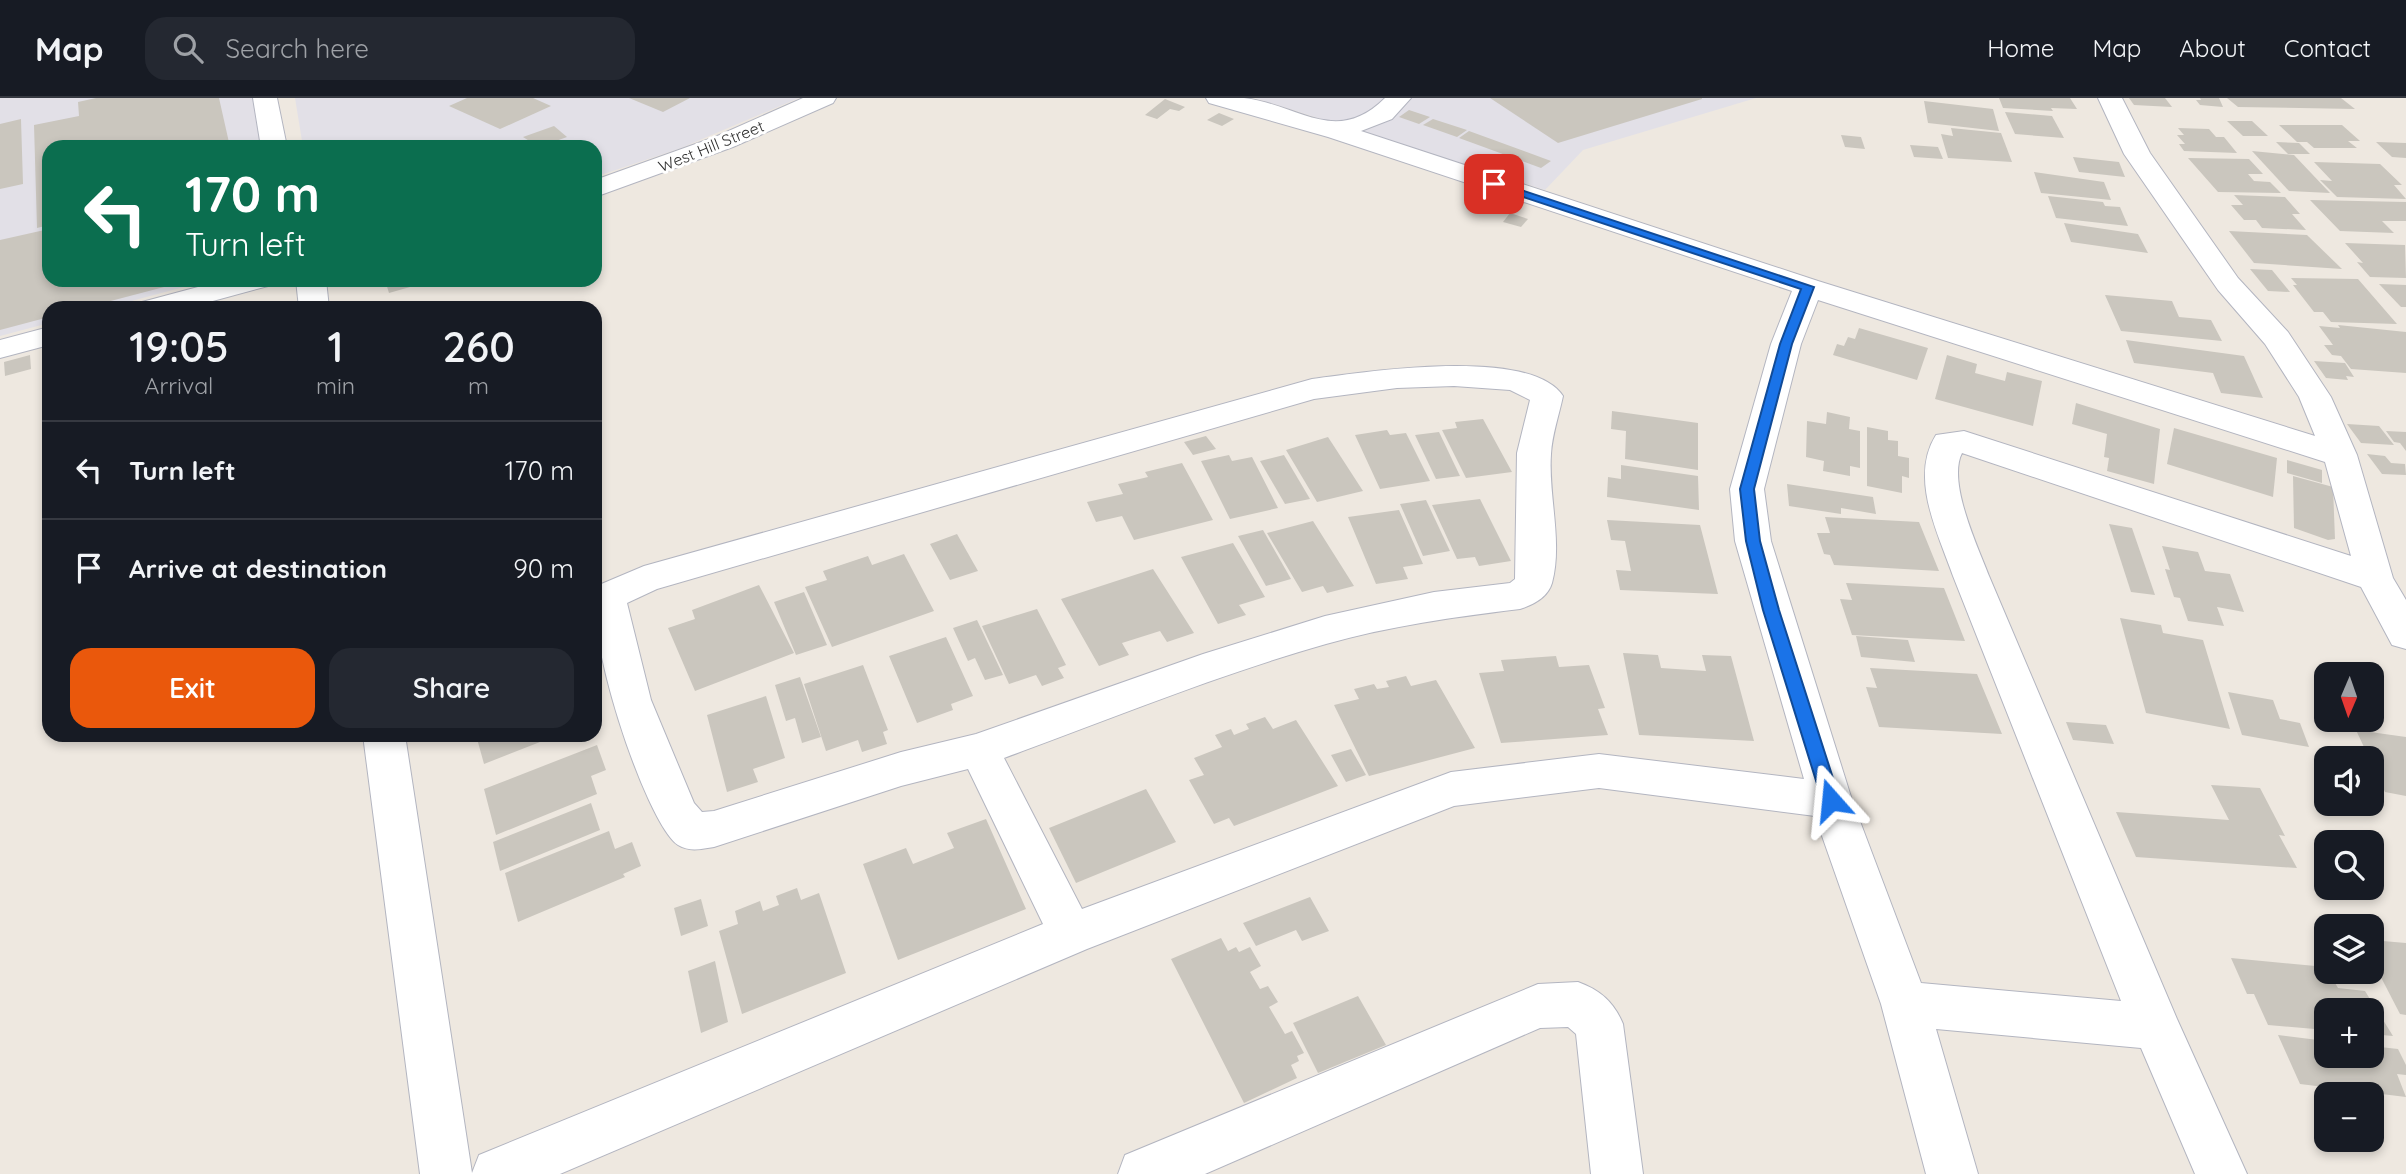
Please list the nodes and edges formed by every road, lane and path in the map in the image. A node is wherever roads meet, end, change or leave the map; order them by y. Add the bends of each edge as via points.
1 (265, 98) edge
2 (824, 98) edge
3 (1218, 98) edge
4 (1399, 98) edge
5 (2110, 98) edge
6 (1337, 132) junction
7 (273, 140) edge
8 (602, 186) edge
9 (232, 287) edge
10 (1808, 287) junction
11 (179, 301) edge
12 (42, 338) edge
13 (0, 349) edge
14 (2340, 455) junction
15 (2375, 578) junction
16 (2406, 635) edge
17 (385, 742) edge
18 (979, 750) junction
19 (1831, 800) junction
20 (1071, 934) junction
21 (1905, 1004) junction
22 (2156, 1027) junction
23 (446, 1174) edge
24 (498, 1174) edge
25 (1144, 1174) edge
26 (1617, 1174) edge
27 (1952, 1174) edge
28 (2221, 1174) edge

1 - 7 street
2 - 8 street, West Hill Street via 724,142
3 - 6 street
4 - 6 street via 1383,114
5 - 14 street via 2137,154 2228,284 2277,339 2315,397
6 - 10 street
9 - 11 street
10 - 14 street
10 - 19 street via 1786,344 1747,489 1753,541 1771,610
12 - 13 street
14 - 15 street
15 - 16 street
15 - 22 street via 1964,442 1948,443 1940,456 1947,507 1971,576
17 - 23 street
18 - 18 street via 1204,668 1325,630 1434,606 1520,595 1533,584 1534,453 1547,396 1536,386 1511,379 1397,378 1312,389 644,579 612,595 608,606 631,700 677,814 693,832
18 - 20 street
19 - 20 street via 1599,771 1451,789
19 - 21 street
20 - 24 street
21 - 22 street
21 - 27 street
22 - 28 street
25 - 26 street via 1538,1006 1578,1004 1599,1024

